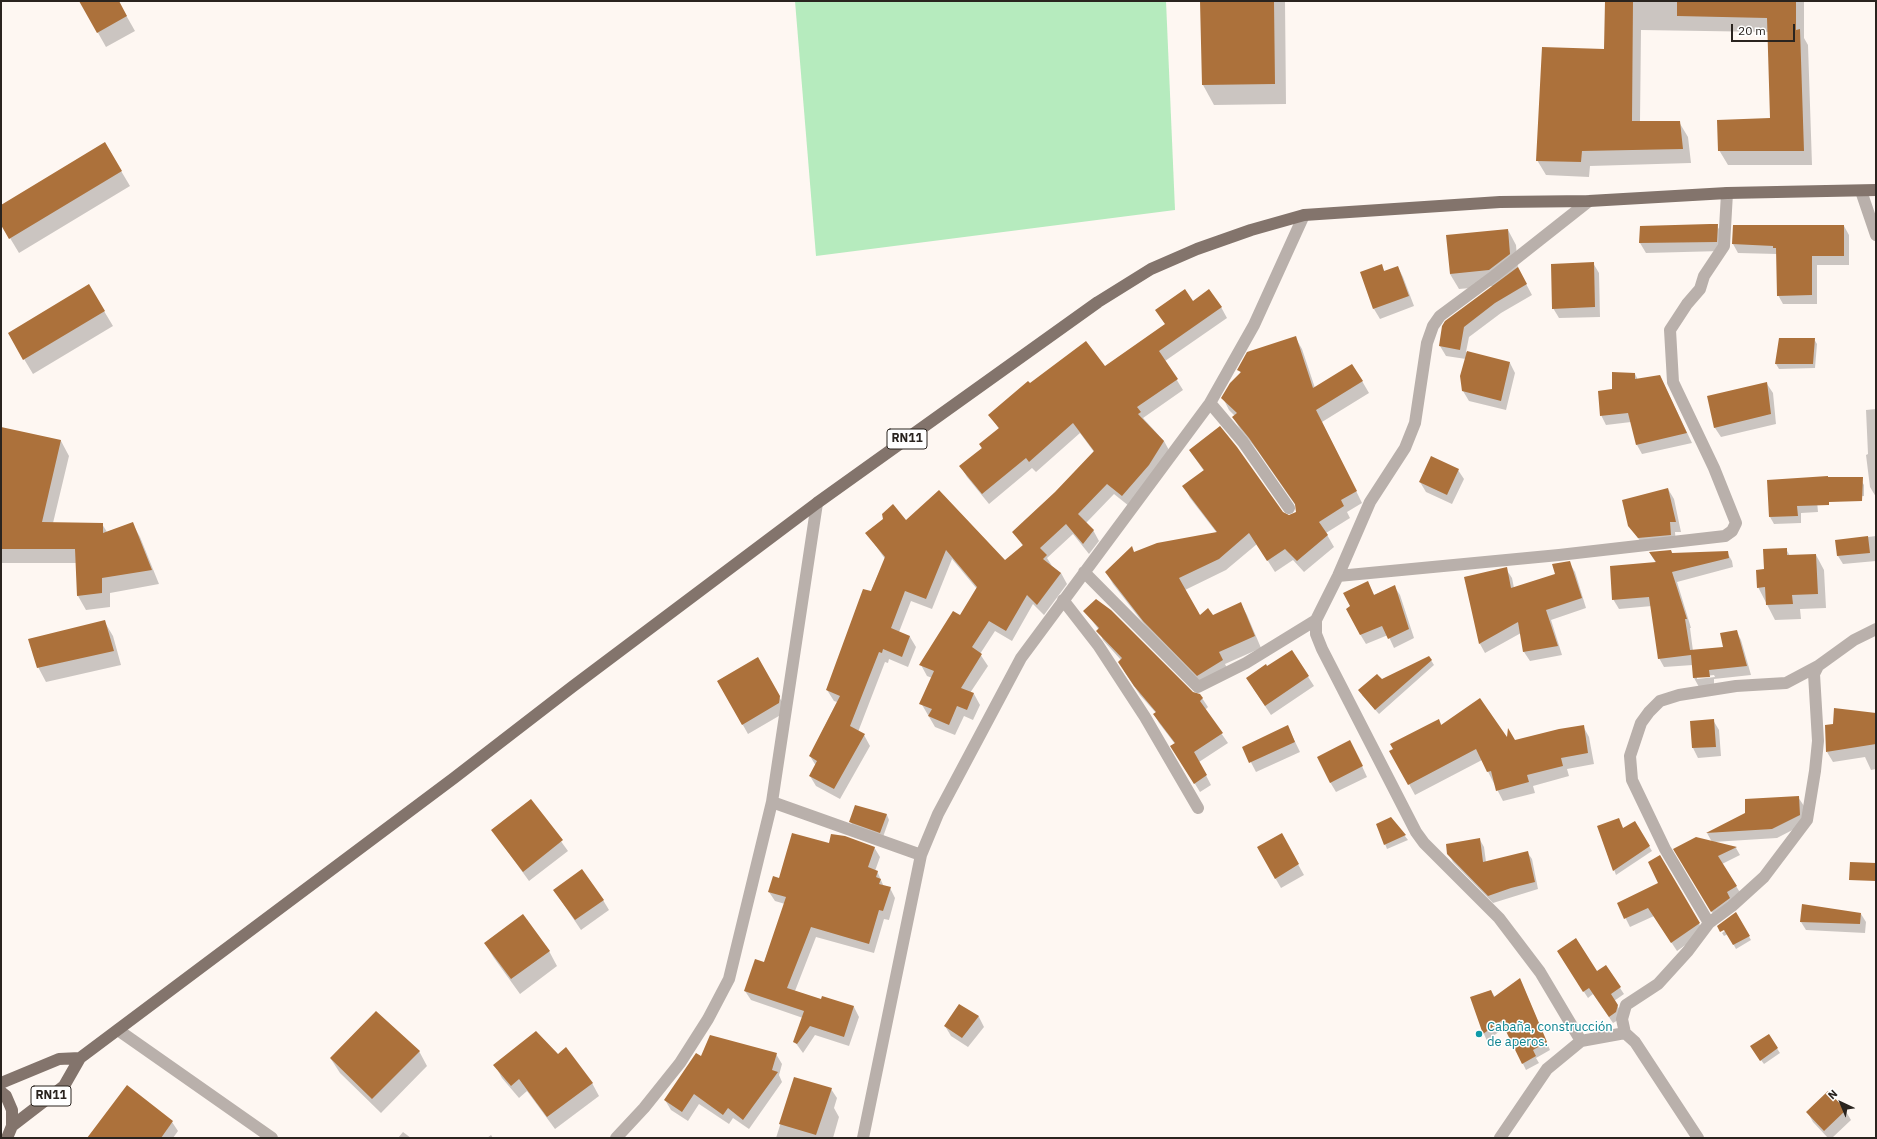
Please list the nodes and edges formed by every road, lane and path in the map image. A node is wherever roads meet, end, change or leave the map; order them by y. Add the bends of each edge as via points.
1 (1876, 190) edge
2 (1861, 191) junction
3 (1728, 193) junction
4 (1588, 201) junction
5 (1304, 215) junction
6 (1876, 235) edge
7 (1210, 403) junction
8 (817, 504) junction
9 (1289, 508) dead end
10 (1084, 572) junction
11 (1338, 576) junction
12 (1063, 600) junction
13 (1316, 620) junction
14 (1876, 628) edge
15 (1818, 666) junction
16 (772, 802) junction
17 (1198, 808) dead end
18 (921, 855) junction
19 (1709, 923) junction
20 (118, 1030) junction
21 (1625, 1033) junction
22 (1581, 1041) junction
23 (80, 1058) junction
24 (1, 1083) edge
25 (1, 1092) edge
26 (12, 1126) junction
27 (7, 1138) edge
28 (272, 1138) edge
29 (616, 1138) edge
30 (863, 1138) edge
31 (1500, 1138) edge
32 (1698, 1138) edge

1 - 2 main road, RN11
2 - 3 main road, RN11
2 - 6 street
3 - 4 main road, RN11
3 - 11 street via 1724,246 1704,276 1700,289 1670,330 1673,382 1714,468 1736,523 1732,531 1725,536 1559,555
4 - 5 main road, RN11 via 1500,202
4 - 11 street via 1440,316 1426,350 1415,423 1404,448 1370,502
5 - 7 street via 1254,325
5 - 8 main road, RN11 via 1197,249 1151,269 1098,302
7 - 9 street via 1243,442
7 - 10 street
8 - 16 street
8 - 20 main road, RN11
10 - 12 street
10 - 13 street via 1198,687 1246,663
11 - 13 street
12 - 17 street via 1098,645 1145,717
12 - 18 street via 1021,658 938,814
13 - 22 street via 1316,634 1322,649 1416,832 1499,918 1540,972
14 - 15 street via 1854,640
15 - 19 street via 1814,674 1818,741 1807,820 1764,877
15 - 19 street via 1786,683 1736,686 1679,695 1660,701 1641,723 1630,756 1632,780 1665,849
16 - 18 street
16 - 29 street via 729,979 711,1014 680,1063
18 - 30 street
19 - 21 street via 1658,984 1626,1005 1622,1019
20 - 23 main road, RN11
20 - 28 street
21 - 22 street
21 - 32 street via 1635,1042
22 - 31 street via 1546,1069
23 - 24 main road, RN11 via 58,1059
23 - 26 main road, RN11 via 64,1086
25 - 26 main road, RN11 via 6,1096 12,1110
26 - 27 main road, RN11

